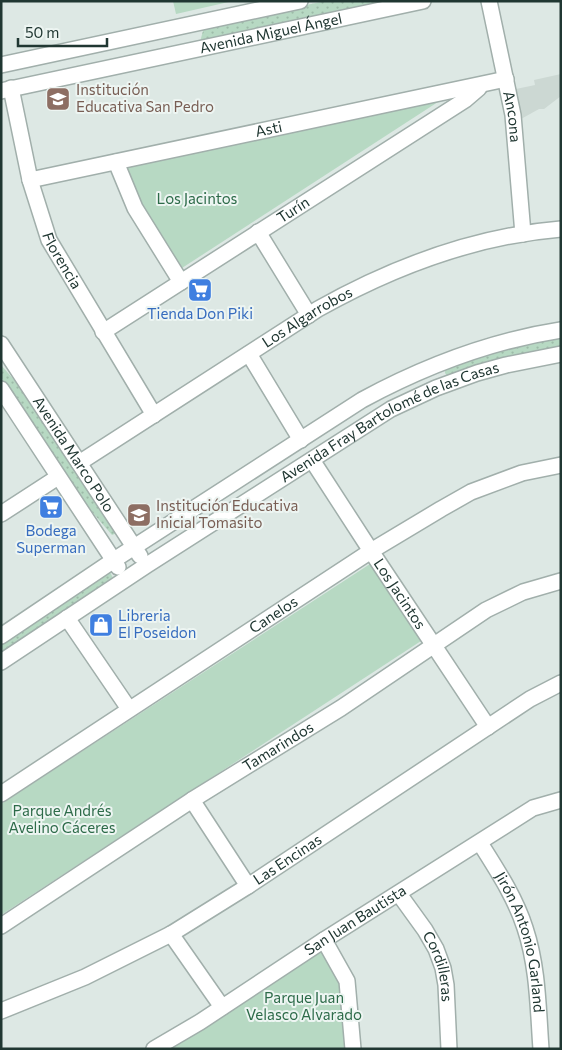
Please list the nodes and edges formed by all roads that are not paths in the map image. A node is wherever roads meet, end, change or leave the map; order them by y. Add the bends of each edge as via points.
1 (300, 1) edge
2 (423, 1) edge
3 (489, 1) edge
4 (183, 26) junction
5 (188, 50) junction
6 (2, 60) edge
7 (506, 80) junction
8 (481, 86) junction
9 (6, 90) edge
10 (116, 162) junction
11 (30, 180) junction
12 (561, 230) edge
13 (258, 232) junction
14 (522, 234) junction
15 (181, 282) junction
16 (309, 315) junction
17 (561, 330) edge
18 (103, 332) junction
19 (1, 344) edge
20 (249, 354) junction
21 (561, 354) edge
22 (427, 368) junction
23 (436, 388) junction
24 (2, 393) edge
25 (154, 415) junction
26 (301, 440) junction
27 (312, 460) junction
28 (79, 463) junction
29 (561, 465) edge
30 (58, 477) junction
31 (1, 514) edge
32 (134, 548) junction
33 (371, 552) junction
34 (114, 560) junction
35 (147, 565) junction
36 (126, 579) junction
37 (561, 581) edge
38 (67, 618) junction
39 (1, 636) edge
40 (435, 646) junction
41 (1, 662) edge
42 (561, 683) edge
43 (129, 709) junction
44 (488, 727) junction
45 (1, 794) edge
46 (192, 800) junction
47 (561, 800) edge
48 (480, 843) junction
49 (248, 886) junction
50 (400, 894) junction
51 (1, 926) edge
52 (171, 934) junction
53 (324, 940) junction
54 (222, 1007) junction
55 (1, 1011) edge
56 (154, 1049) edge
57 (353, 1049) edge
58 (449, 1049) edge
59 (541, 1049) edge

1 - 4 street, Avenida Miguel Ángel
2 - 5 street, Avenida Miguel Ángel
3 - 7 street, Ancona
4 - 5 street
4 - 6 street, Avenida Miguel Ángel
5 - 9 street, Avenida Miguel Ángel
7 - 8 street, Asti
7 - 14 street, Ancona via 514,128
8 - 10 street, Asti
8 - 13 street, Turín via 465,100
9 - 11 street, Florencia
10 - 11 street, Asti
10 - 15 street via 135,208
11 - 18 street, Florencia via 49,240
12 - 14 street, Los Algarrobos
13 - 15 street, Turín
13 - 16 street
14 - 16 street, Los Algarrobos via 406,266 359,286
15 - 18 street, Turín
16 - 20 street, Los Algarrobos
17 - 22 street, Avenida Fray Bartolomé de las Casas via 494,344
18 - 25 street, Florencia
19 - 28 street, Avenida Marco Polo
20 - 25 street, Los Algarrobos
20 - 26 street
21 - 23 street, Avenida Fray Bartolomé de las Casas via 506,365
22 - 23 street
22 - 26 street, Avenida Fray Bartolomé de las Casas via 362,400
23 - 27 street, Avenida Fray Bartolomé de las Casas via 391,409
24 - 30 street, Avenida Marco Polo
25 - 28 street, Los Algarrobos
26 - 32 street, Avenida Fray Bartolomé de las Casas
27 - 33 street, Los Jacintos
27 - 35 street, Avenida Fray Bartolomé de las Casas
28 - 32 street, Avenida Marco Polo
29 - 33 street, Canelos via 522,473 471,492
30 - 31 street
30 - 34 street, Avenida Marco Polo
32 - 34 street, Avenida Fray Bartolomé de las Casas
32 - 35 street, Avenida Marco Polo
33 - 40 street, Los Jacintos
33 - 43 street, Canelos
34 - 36 street, Avenida Marco Polo
34 - 39 street, Avenida Fray Bartolomé de las Casas
35 - 36 street, Avenida Fray Bartolomé de las Casas
36 - 38 street, Avenida Fray Bartolomé de las Casas
37 - 40 street, Tamarindos via 506,599
38 - 41 street, Avenida Fray Bartolomé de las Casas
38 - 43 street
40 - 44 street, Los Jacintos
40 - 46 street, Tamarindos
42 - 44 street, Las Encinas
43 - 45 street, Canelos
44 - 49 street, Las Encinas
46 - 49 street
46 - 51 street, Tamarindos
47 - 48 street, San Juan Bautista via 533,808
48 - 50 street, San Juan Bautista
48 - 59 street, Jirón Antonio Garland via 507,887 525,927 534,966
49 - 52 street, Las Encinas
50 - 53 street, San Juan Bautista
50 - 58 street, Cordilleras via 425,930 443,968
52 - 54 street
52 - 55 street, Las Encinas via 85,977
53 - 54 street, San Juan Bautista
53 - 57 street via 347,981
54 - 56 street, San Juan Bautista

